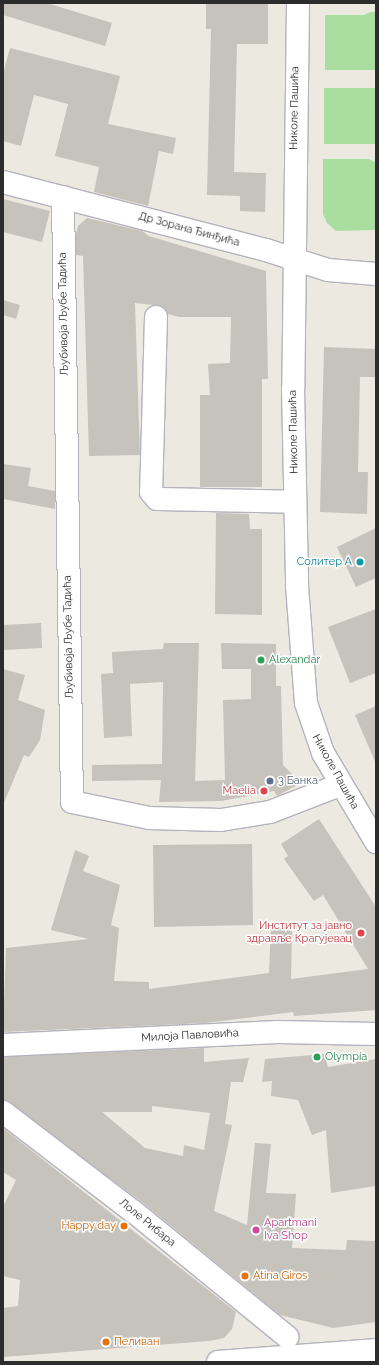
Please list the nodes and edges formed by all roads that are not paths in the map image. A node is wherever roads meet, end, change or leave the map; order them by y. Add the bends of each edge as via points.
1 (298, 3) edge
2 (3, 182) edge
3 (62, 197) junction
4 (295, 261) junction
5 (376, 274) edge
6 (156, 317) dead end
7 (295, 502) junction
8 (340, 784) junction
9 (376, 842) edge
10 (376, 1034) edge
11 (3, 1045) edge
12 (3, 1112) edge
13 (287, 1337) dead end
14 (376, 1350) edge
15 (275, 1360) edge
16 (218, 1362) edge

1 - 4 street, Николе Пашића
2 - 3 street, Др Зорана Ђинђића
3 - 4 street, Др Зорана Ђинђића via 266,250
3 - 8 street, Љубивоја Љубе Тадића via 72,802 149,818 221,820 270,812
4 - 5 street, Др Зорана Ђинђића via 328,270
4 - 7 street, Николе Пашића
6 - 7 street via 151,492 157,500
7 - 8 street, Николе Пашића via 306,703 312,730
8 - 9 street, Николе Пашића
10 - 11 street, Милоја Павловића via 278,1032
12 - 13 street, Лоле Рибара via 134,1212
14 - 15 street
15 - 16 street

